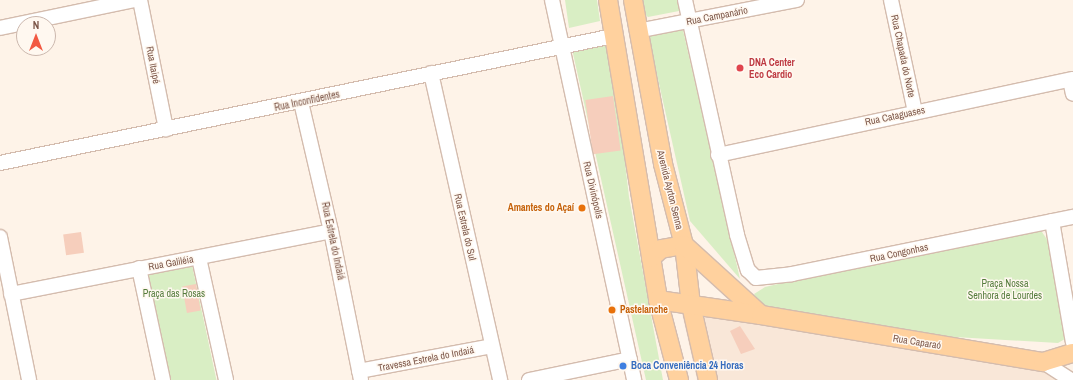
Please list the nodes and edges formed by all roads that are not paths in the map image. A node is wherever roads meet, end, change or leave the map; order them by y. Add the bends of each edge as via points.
1 (134, 0) edge
2 (140, 0) edge
3 (552, 0) edge
4 (608, 0) edge
5 (632, 0) edge
6 (685, 0) edge
7 (797, 0) edge
8 (891, 0) edge
9 (689, 22) junction
10 (0, 28) edge
11 (637, 31) junction
12 (613, 36) junction
13 (561, 47) junction
14 (431, 73) junction
15 (1072, 80) edge
16 (1073, 94) edge
17 (300, 102) junction
18 (915, 112) junction
19 (166, 129) junction
20 (718, 155) junction
21 (0, 163) edge
22 (1073, 217) edge
23 (1052, 221) junction
24 (332, 231) junction
25 (0, 237) edge
26 (684, 245) junction
27 (199, 258) junction
28 (651, 258) junction
29 (139, 268) junction
30 (11, 294) junction
31 (658, 300) junction
32 (692, 305) junction
33 (761, 315) junction
34 (1073, 342) edge
35 (492, 346) junction
36 (1073, 353) edge
37 (630, 359) junction
38 (1043, 362) junction
39 (360, 376) edge
40 (29, 380) edge
41 (163, 380) edge
42 (226, 380) edge
43 (500, 380) edge
44 (529, 380) edge
45 (634, 380) edge
46 (679, 380) edge
47 (708, 380) edge
48 (1071, 380) edge

1 - 10 street
2 - 19 street, Rua Itaipé
3 - 13 street, Rua Divinópolis
4 - 12 main road
5 - 11 main road, Avenida Ayrton Senna
6 - 9 street
7 - 9 street, Rua Campanário
8 - 18 street, Rua Chapada do Norte
9 - 11 street, Rua Campanário
9 - 20 street
11 - 26 main road, Avenida Ayrton Senna via 663,164
12 - 13 street, Rua Inconfidentes
12 - 28 main road
13 - 14 street, Rua Inconfidentes
13 - 37 street, Rua Divinópolis
14 - 17 street, Rua Inconfidentes
14 - 35 street, Rua Estrela do Sul
15 - 16 street
15 - 18 street, Rua Cataguases
17 - 19 street, Rua Inconfidentes
17 - 24 street, Rua Estrela do Indaiá
18 - 20 street, Rua Cataguases
19 - 21 street, Rua Inconfidentes
20 - 23 street, Rua Congonhas via 742,252 751,275 765,279
22 - 23 street, Rua Congonhas
23 - 34 street
24 - 27 street, Rua Galiléia
24 - 39 street, Rua Estrela do Indaiá
25 - 30 street
26 - 28 main road via 661,249
26 - 32 main road, Avenida Ayrton Senna
26 - 33 main road
27 - 29 street, Rua Galiléia
27 - 42 street
28 - 31 main road
29 - 30 street, Rua Galiléia
29 - 41 street
30 - 40 street
31 - 32 main road, Rua Caparaó
31 - 46 main road
32 - 33 main road, Rua Caparaó
32 - 47 main road, Avenida Ayrton Senna
33 - 38 main road, Rua Caparaó
35 - 39 street, Travessa Estrela do Indaiá
35 - 43 street, Rua Estrela do Sul
36 - 38 main road, Rua Caparaó
37 - 44 street
37 - 45 street, Rua Divinópolis
38 - 48 street

